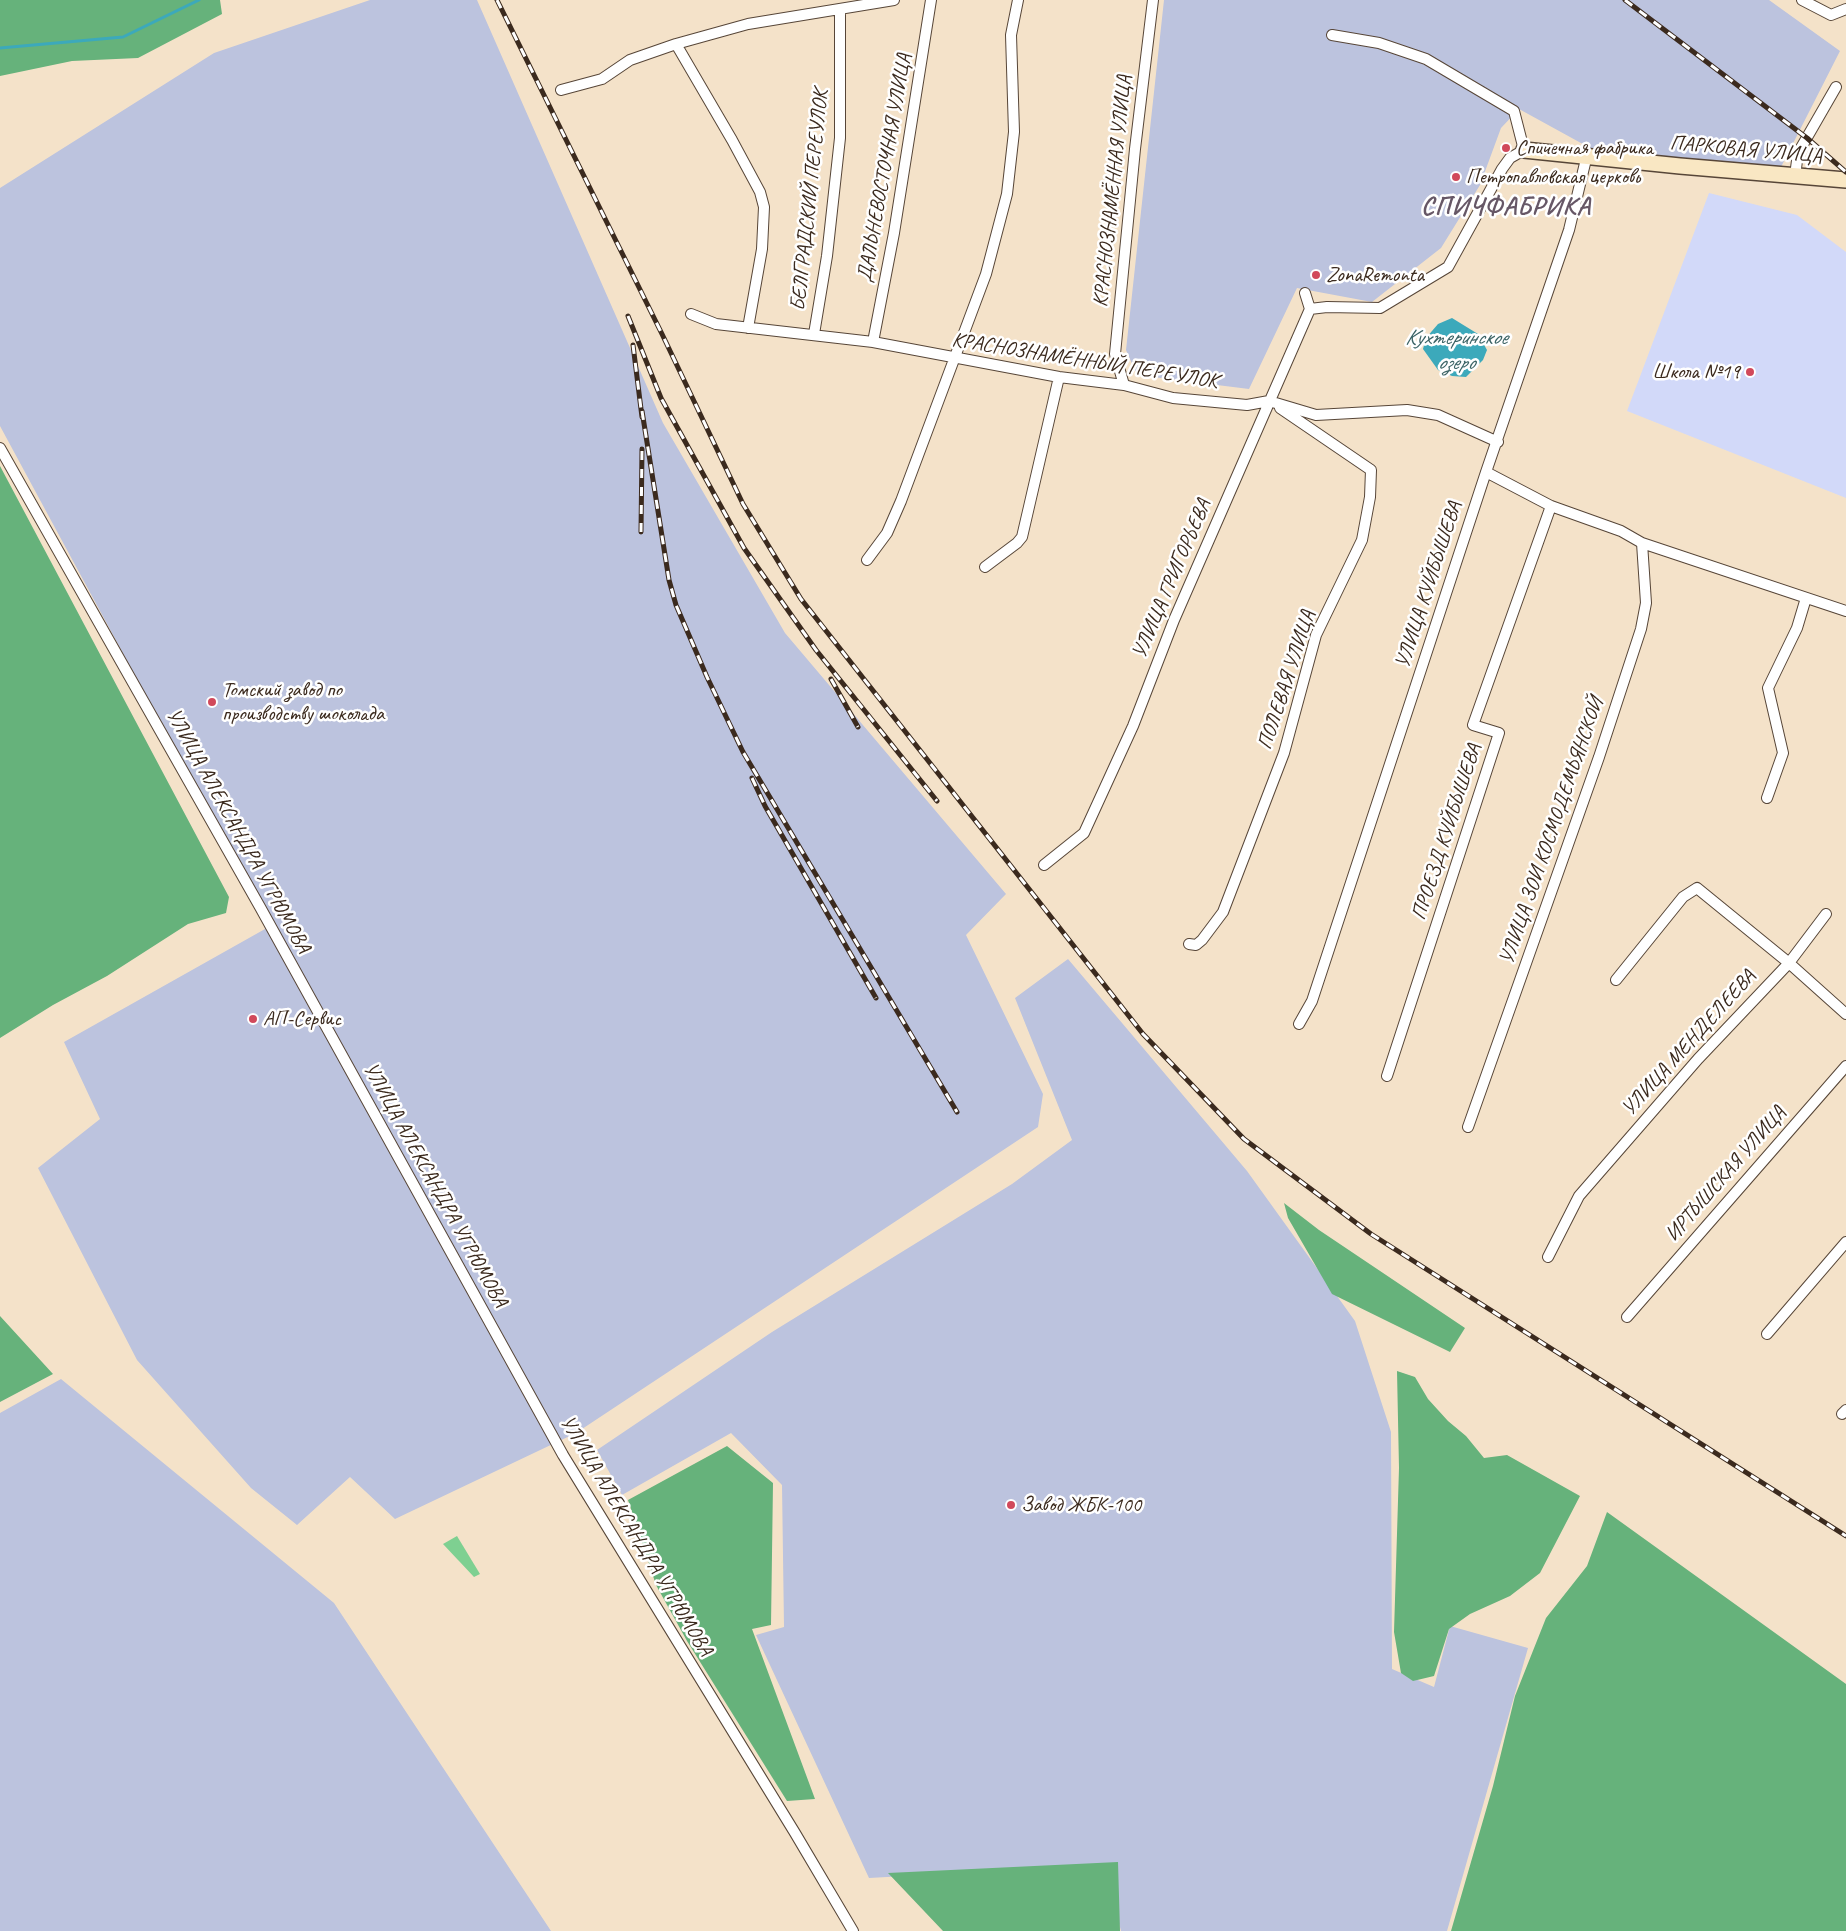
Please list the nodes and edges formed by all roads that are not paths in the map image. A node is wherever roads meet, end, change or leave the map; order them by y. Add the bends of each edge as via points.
1 (894, 0) edge
2 (931, 0) edge
3 (1018, 0) edge
4 (1153, 0) edge
5 (1802, 0) edge
6 (1846, 9) edge
7 (840, 10) junction
8 (1332, 35) dead end
9 (676, 44) junction
10 (1836, 87) dead end
11 (561, 90) dead end
12 (1524, 150) junction
13 (1587, 155) junction
14 (1795, 176) junction
15 (1846, 180) edge
16 (1305, 293) dead end
17 (1310, 309) junction
18 (691, 314) dead end
19 (748, 328) junction
20 (814, 334) junction
21 (873, 342) junction
22 (954, 358) junction
23 (1059, 377) junction
24 (1124, 386) junction
25 (1269, 401) junction
26 (1498, 442) junction
27 (0, 448) edge
28 (1486, 472) junction
29 (1551, 506) junction
30 (1642, 543) junction
31 (868, 560) dead end
32 (985, 567) dead end
33 (1806, 598) junction
34 (1846, 611) edge
35 (1767, 798) dead end
36 (1044, 865) dead end
37 (1826, 914) dead end
38 (1189, 944) dead end
39 (1789, 963) junction
40 (1616, 980) dead end
41 (1846, 1014) edge
42 (1298, 1024) dead end
43 (1846, 1066) edge
44 (1387, 1076) dead end
45 (1468, 1127) dead end
46 (1846, 1242) edge
47 (1548, 1257) dead end
48 (1627, 1317) dead end
49 (1767, 1334) dead end
50 (853, 1931) edge

1 - 7 street
2 - 21 street, ДАЛЬНЕВОСТОЧНАЯ УЛИЦА
3 - 22 street via 1011,35 1014,132 1007,194 986,274
4 - 24 street, КРАСНОЗНАМЁННАЯ УЛИЦА via 1115,354
5 - 6 street via 1831,15
7 - 9 street via 748,24
7 - 20 street, БЕЛГРАДСКИЙ ПЕРЕУЛОК via 840,138 827,256
8 - 12 street via 1379,43 1426,59 1514,111
9 - 11 street via 630,60 602,79
9 - 19 street via 732,140 760,192 764,207 761,258
10 - 14 street via 1798,153
12 - 13 street, ПАРКОВАЯ УЛИЦА
12 - 17 street via 1510,158 1502,169 1448,267 1380,308
13 - 14 street, ПАРКОВАЯ УЛИЦА
13 - 26 street, УЛИЦА КУЙБЫШЕВА via 1569,230
14 - 15 street, ПАРКОВАЯ УЛИЦА
16 - 17 street
17 - 25 street, УЛИЦА ГРИГОРЬЕВА
18 - 19 street, КРАСНОЗНАМЁННЫЙ ПЕРЕУЛОК via 716,324
19 - 20 street, КРАСНОЗНАМЁННЫЙ ПЕРЕУЛОК
20 - 21 street, КРАСНОЗНАМЁННЫЙ ПЕРЕУЛОК
21 - 22 street, КРАСНОЗНАМЁННЫЙ ПЕРЕУЛОК
22 - 23 street, КРАСНОЗНАМЁННЫЙ ПЕРЕУЛОК
22 - 31 street via 901,501 887,532
23 - 24 street, КРАСНОЗНАМЁННЫЙ ПЕРЕУЛОК
23 - 32 street via 1022,537
24 - 25 street, КРАСНОЗНАМЁННЫЙ ПЕРЕУЛОК via 1173,398 1247,405
25 - 26 street, КРАСНОЗНАМЁННЫЙ ПЕРЕУЛОК via 1316,415 1407,410 1438,415
25 - 36 street, УЛИЦА ГРИГОРЬЕВА via 1174,620 1133,726 1084,833
25 - 38 street, ПОЛЕВАЯ УЛИЦА via 1371,470 1370,497 1362,540 1316,635 1284,753 1222,912 1202,940 1196,945
26 - 28 street, УЛИЦА КУЙБЫШЕВА
27 - 50 street, УЛИЦА АЛЕКСАНДРА УГРЮМОВА via 260,907 562,1455
28 - 29 street
28 - 42 street, УЛИЦА КУЙБЫШЕВА via 1312,1001
29 - 30 street via 1621,531
29 - 44 street, ПРОЕЗД КУЙБЫШЕВА via 1473,726 1499,733
30 - 33 street
30 - 45 street, УЛИЦА ЗОИ КОСМОДЕМЬЯНСКОЙ via 1646,604 1641,629
33 - 34 street
33 - 35 street via 1797,628 1768,688 1784,753
37 - 39 street, УЛИЦА МЕНДЕЛЕЕВА
39 - 40 street via 1697,888 1683,898
39 - 41 street
39 - 47 street, УЛИЦА МЕНДЕЛЕЕВА via 1698,1059 1579,1196
43 - 48 street, ИРТЫШСКАЯ УЛИЦА
46 - 49 street

